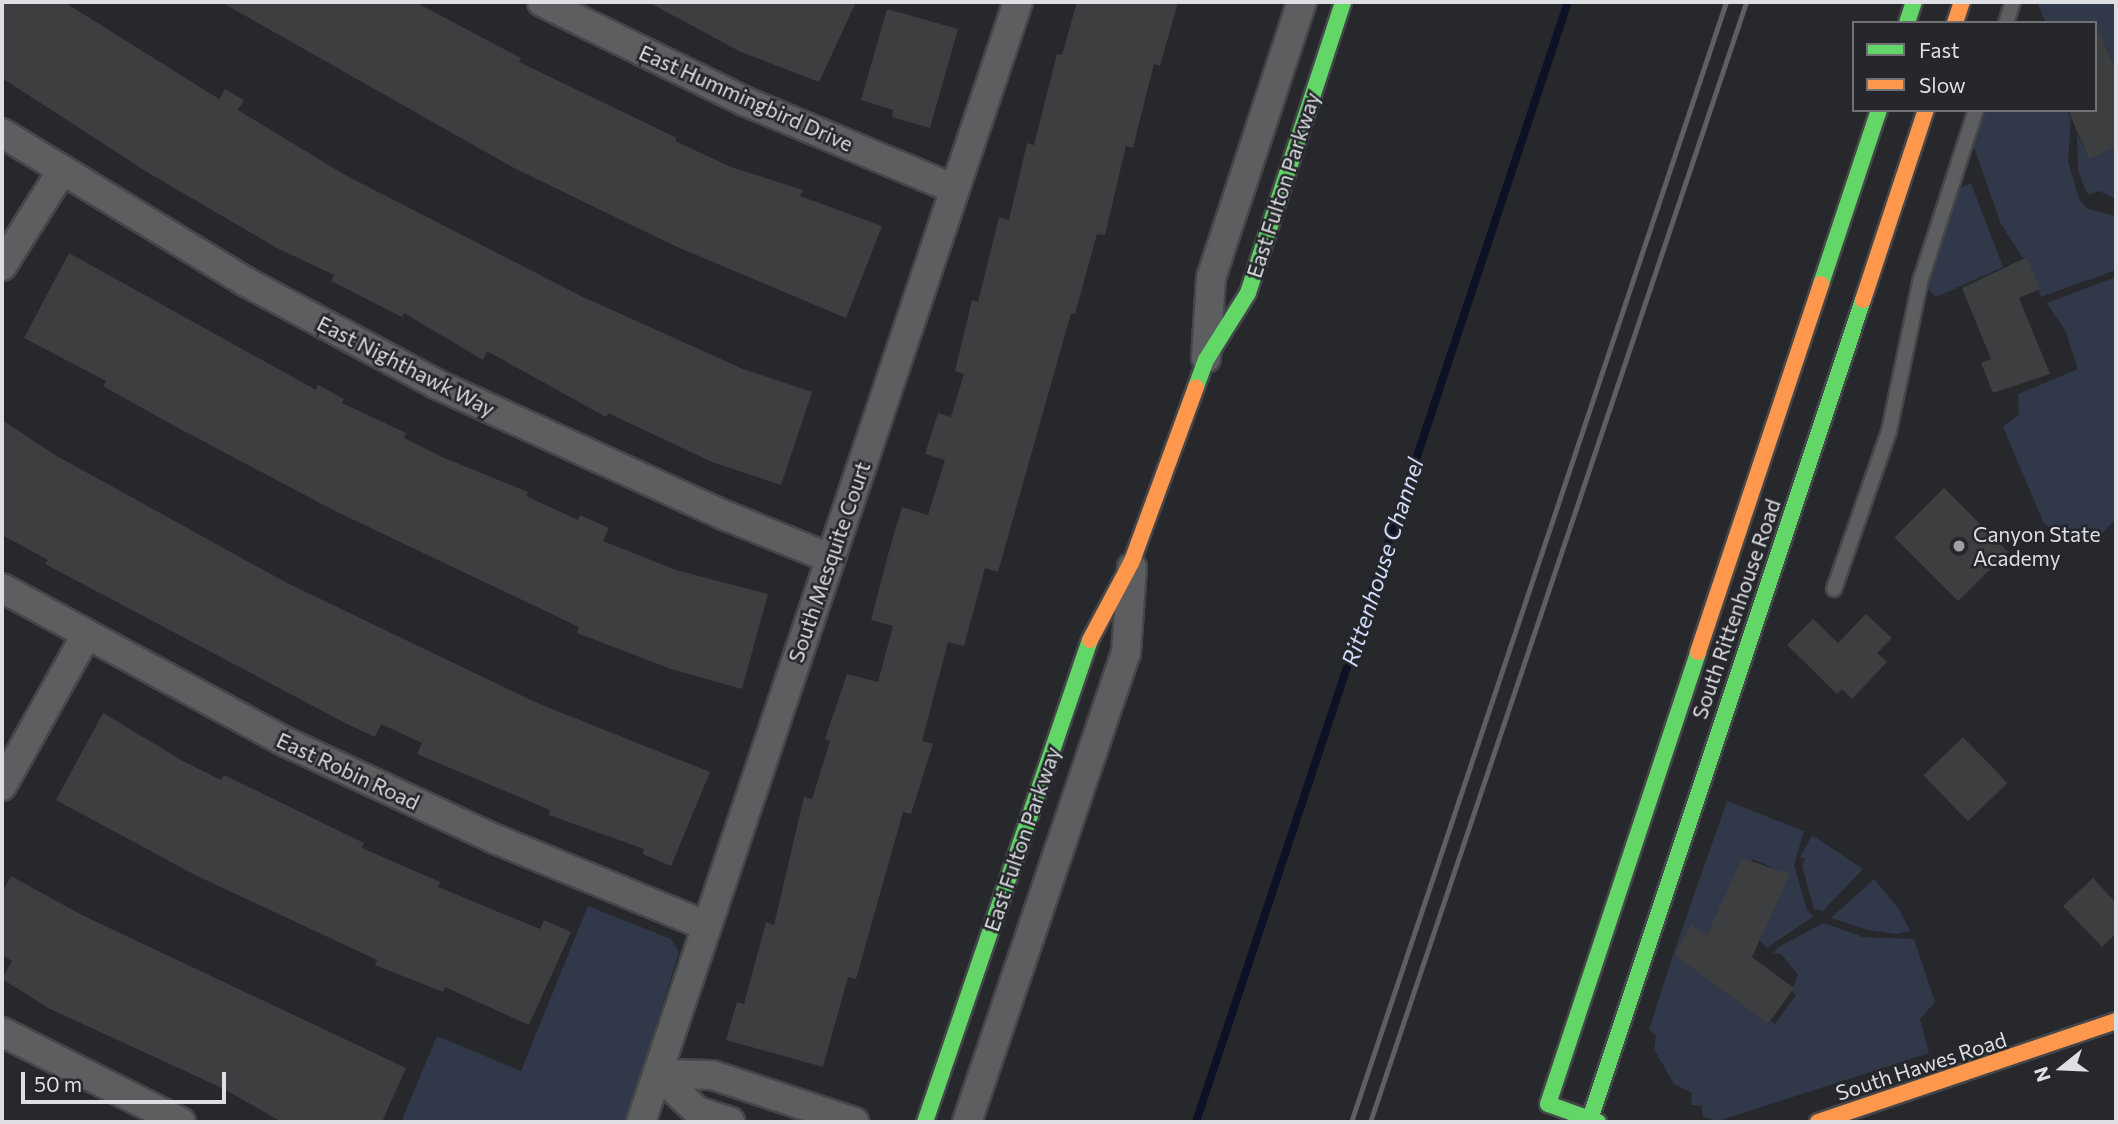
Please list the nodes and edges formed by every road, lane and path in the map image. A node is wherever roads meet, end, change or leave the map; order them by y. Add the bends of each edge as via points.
1 (542, 2) edge
2 (1018, 2) edge
3 (1302, 2) edge
4 (1343, 2) edge
5 (1914, 2) edge
6 (1962, 2) edge
7 (2013, 2) edge
8 (1908, 21) edge
9 (1956, 21) edge
10 (2007, 21) edge
11 (1878, 112) edge
12 (1925, 112) edge
13 (1975, 112) edge
14 (2, 133) edge
15 (61, 172) junction
16 (954, 189) junction
17 (2, 266) edge
18 (1206, 360) junction
19 (830, 558) junction
20 (1132, 561) junction
21 (2, 588) edge
22 (1835, 589) dead end
23 (85, 637) junction
24 (2, 786) edge
25 (707, 926) junction
26 (2116, 1021) edge
27 (2, 1032) edge
28 (658, 1074) junction
29 (1548, 1104) junction
30 (1593, 1121) edge
31 (181, 1122) edge
32 (641, 1122) edge
33 (730, 1122) edge
34 (854, 1122) edge
35 (925, 1122) edge
36 (967, 1122) edge
37 (1542, 1122) edge
38 (1818, 1122) edge

1 - 16 street, East Hummingbird Drive via 744,101
2 - 16 street, South Mesquite Court
3 - 18 street, East Fulton Parkway via 1210,278
4 - 18 main road, East Fulton Parkway via 1248,293
5 - 8 main road
6 - 9 main road
7 - 10 lane
11 - 29 main road, South Rittenhouse Road
12 - 30 main road, South Rittenhouse Road
13 - 22 lane via 1920,282 1889,431
14 - 15 street, East Nighthawk Way
15 - 17 street
15 - 19 street, East Nighthawk Way via 246,282 436,384 698,504
16 - 19 street, South Mesquite Court
18 - 20 main road, East Fulton Parkway
19 - 25 street, South Mesquite Court
20 - 35 main road, East Fulton Parkway via 1095,625
20 - 36 street, East Fulton Parkway via 1126,653
21 - 23 street, East Robin Road
23 - 24 street
23 - 25 street, East Robin Road via 312,754 495,839
25 - 28 street, South Mesquite Court
26 - 38 main road, South Hawes Road
27 - 31 street
28 - 32 street, South Mesquite Court
28 - 33 street via 697,1111
28 - 34 street via 712,1075
29 - 30 main road
29 - 37 main road, South Rittenhouse Road

